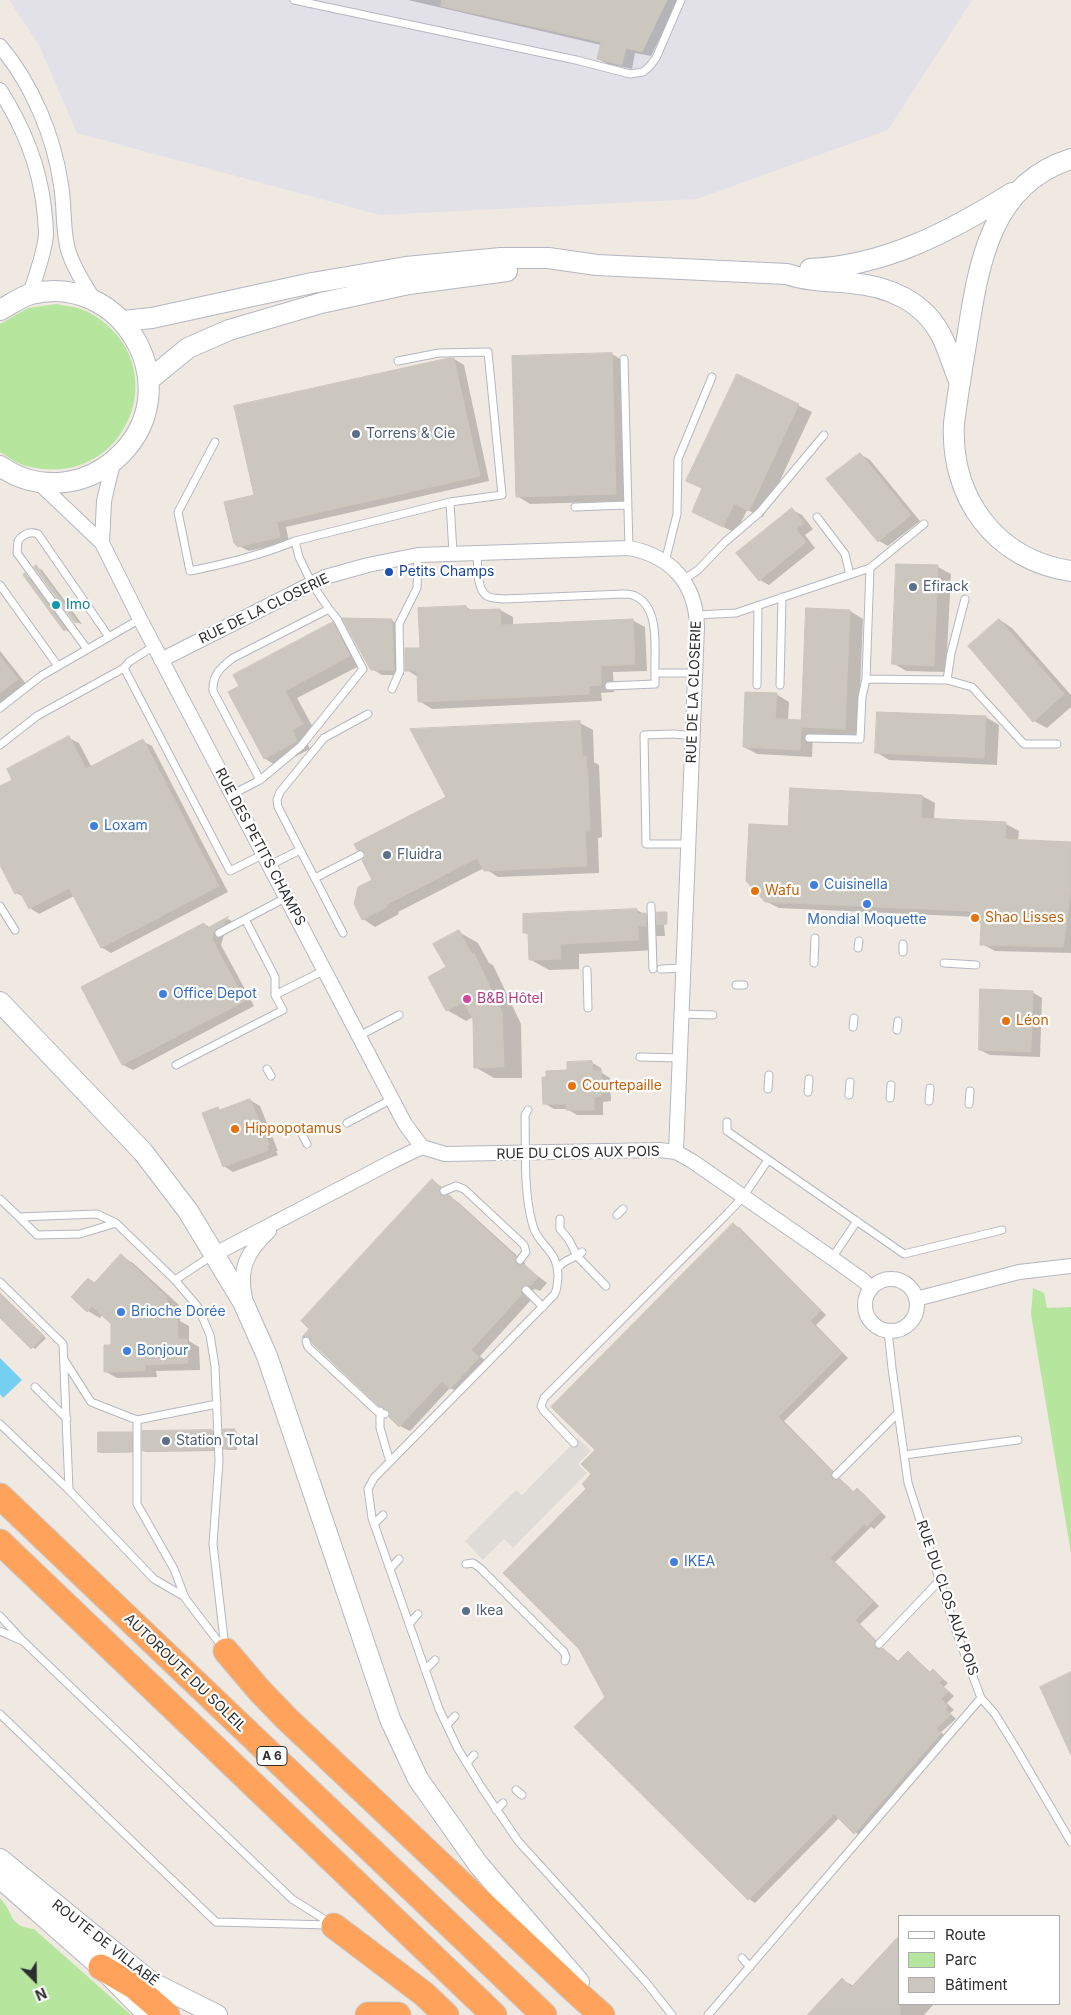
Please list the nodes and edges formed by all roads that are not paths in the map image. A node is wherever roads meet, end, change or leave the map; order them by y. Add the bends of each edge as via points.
1 (294, 0) edge
2 (681, 0) edge
3 (0, 46) edge
4 (0, 90) edge
5 (1071, 159) edge
6 (1022, 187) junction
7 (597, 265) junction
8 (787, 274) junction
9 (30, 294) junction
10 (94, 300) junction
11 (0, 310) edge
12 (123, 321) junction
13 (624, 359) dead end
14 (398, 361) dead end
15 (712, 377) dead end
16 (149, 380) junction
17 (960, 382) junction
18 (824, 435) dead end
19 (215, 442) dead end
20 (113, 463) junction
21 (0, 466) edge
22 (39, 483) junction
23 (450, 502) junction
24 (627, 505) junction
25 (575, 507) dead end
26 (817, 517) dead end
27 (924, 524) dead end
28 (295, 541) junction
29 (102, 543) junction
30 (628, 548) junction
31 (477, 553) junction
32 (453, 554) junction
33 (418, 555) junction
34 (666, 562) junction
35 (870, 568) junction
36 (1070, 571) edge
37 (850, 575) junction
38 (683, 580) junction
39 (312, 584) junction
40 (0, 585) edge
41 (782, 598) junction
42 (965, 599) dead end
43 (758, 606) junction
44 (329, 609) junction
45 (696, 615) junction
46 (140, 619) junction
47 (109, 637) junction
48 (154, 646) junction
49 (87, 649) junction
50 (161, 660) junction
51 (58, 666) junction
52 (124, 668) junction
53 (655, 673) junction
54 (695, 673) junction
55 (866, 679) junction
56 (947, 680) junction
57 (757, 685) dead end
58 (609, 686) dead end
59 (780, 686) dead end
60 (392, 689) dead end
61 (0, 708) edge
62 (368, 714) dead end
63 (693, 736) junction
64 (809, 738) dead end
65 (1057, 744) dead end
66 (0, 745) edge
67 (260, 780) junction
68 (233, 794) junction
69 (689, 844) junction
70 (300, 850) junction
71 (360, 856) dead end
72 (267, 859) junction
73 (315, 878) junction
74 (287, 897) junction
75 (0, 906) edge
76 (652, 906) dead end
77 (245, 919) junction
78 (14, 930) dead end
79 (219, 933) dead end
80 (343, 934) dead end
81 (815, 938) dead end
82 (814, 963) dead end
83 (944, 963) dead end
84 (976, 965) dead end
85 (684, 968) junction
86 (653, 969) dead end
87 (661, 969) dead end
88 (325, 970) junction
89 (587, 970) dead end
90 (275, 995) junction
91 (0, 1002) edge
92 (588, 1008) dead end
93 (682, 1014) junction
94 (399, 1015) dead end
95 (712, 1015) dead end
96 (854, 1018) dead end
97 (898, 1021) dead end
98 (853, 1027) dead end
99 (897, 1030) dead end
100 (359, 1036) junction
101 (640, 1057) dead end
102 (680, 1058) junction
103 (176, 1065) dead end
104 (267, 1069) dead end
105 (768, 1075) dead end
106 (271, 1076) dead end
107 (808, 1079) dead end
108 (850, 1082) dead end
109 (891, 1085) dead end
110 (930, 1088) dead end
111 (768, 1089) dead end
112 (970, 1091) dead end
113 (808, 1092) dead end
114 (849, 1095) dead end
115 (890, 1098) dead end
116 (392, 1099) junction
117 (929, 1101) dead end
118 (969, 1104) dead end
119 (528, 1110) dead end
120 (727, 1122) dead end
121 (346, 1123) dead end
122 (300, 1130) dead end
123 (307, 1144) dead end
124 (422, 1147) junction
125 (764, 1148) dead end
126 (676, 1152) junction
127 (526, 1153) junction
128 (766, 1158) junction
129 (802, 1174) dead end
130 (802, 1183) junction
131 (444, 1191) dead end
132 (743, 1197) junction
133 (0, 1198) edge
134 (842, 1202) dead end
135 (842, 1211) junction
136 (19, 1216) junction
137 (560, 1219) dead end
138 (281, 1220) junction
139 (857, 1221) junction
140 (116, 1223) junction
141 (881, 1229) dead end
142 (1002, 1230) dead end
143 (881, 1238) junction
144 (579, 1254) junction
145 (213, 1255) junction
146 (832, 1258) junction
147 (520, 1260) dead end
148 (1071, 1266) edge
149 (558, 1268) junction
150 (175, 1280) junction
151 (0, 1282) edge
152 (606, 1286) dead end
153 (871, 1289) junction
154 (526, 1290) dead end
155 (916, 1299) junction
156 (543, 1307) junction
157 (249, 1315) junction
158 (888, 1331) junction
159 (306, 1341) dead end
160 (65, 1361) junction
161 (35, 1387) dead end
162 (216, 1404) junction
163 (898, 1413) junction
164 (67, 1419) junction
165 (137, 1420) junction
166 (0, 1424) edge
167 (1018, 1440) dead end
168 (574, 1443) dead end
169 (904, 1455) junction
170 (390, 1462) junction
171 (836, 1475) dead end
172 (69, 1490) junction
173 (0, 1496) edge
174 (383, 1515) dead end
175 (374, 1524) junction
176 (0, 1542) edge
177 (399, 1559) dead end
178 (466, 1564) dead end
179 (390, 1569) junction
180 (940, 1580) junction
181 (185, 1598) junction
182 (418, 1614) dead end
183 (0, 1616) edge
184 (409, 1624) junction
185 (0, 1631) edge
186 (23, 1641) junction
187 (879, 1644) dead end
188 (226, 1651) junction
189 (435, 1660) dead end
190 (565, 1661) dead end
191 (425, 1670) junction
192 (981, 1698) junction
193 (0, 1714) edge
194 (455, 1716) dead end
195 (447, 1725) junction
196 (474, 1755) dead end
197 (466, 1763) junction
198 (503, 1803) dead end
199 (496, 1810) junction
200 (1071, 1842) edge
201 (0, 1859) edge
202 (0, 1878) edge
203 (334, 1926) junction
204 (742, 1958) dead end
205 (101, 1967) junction
206 (750, 1967) junction
207 (148, 2015) edge
208 (167, 2015) edge
209 (217, 2015) edge
210 (368, 2015) edge
211 (398, 2015) edge
212 (446, 2015) edge
213 (494, 2015) edge
214 (544, 2015) edge
215 (602, 2015) edge
216 (606, 2015) edge
217 (672, 2015) edge
218 (708, 2015) edge

1 - 2 lane via 630,74 643,72 656,58
3 - 10 street via 32,95 53,145 62,185 68,252
4 - 9 street via 17,118 34,159 42,190 46,234
5 - 6 main road via 1060,162
6 - 8 main road via 967,221 909,248 856,263
6 - 17 main road via 995,224 984,252 974,292
7 - 8 main road
7 - 12 main road via 548,258 511,258 406,267
7 - 16 main road via 502,272 409,284 321,303 229,330 188,348
8 - 17 main road via 802,279 866,284 904,297 931,320
9 - 10 main road via 63,292
9 - 11 main road
10 - 12 main road
12 - 16 main road via 141,348
13 - 24 lane
14 - 23 lane via 439,353 488,352 502,495
15 - 34 lane via 678,459 676,514
16 - 20 main road via 147,412 134,440
17 - 36 main road via 953,443 964,491 975,511 991,531 1012,548 1037,562
18 - 38 lane via 759,513
19 - 28 lane via 178,512 190,571 238,560
20 - 22 main road via 74,481
20 - 29 street, RUE DES PETITS CHAMPS via 104,502
21 - 22 main road via 11,474
22 - 29 street, RUE DES PETITS CHAMPS
23 - 28 lane
23 - 32 lane
24 - 25 lane
24 - 30 lane
26 - 37 lane via 845,554
27 - 35 lane
28 - 39 lane
29 - 46 street, RUE DES PETITS CHAMPS
30 - 31 street, RUE DE LA CLOSERIE
30 - 34 street, RUE DE LA CLOSERIE
31 - 32 street, RUE DE LA CLOSERIE
31 - 53 lane via 480,583 488,597 635,596 650,612 654,624
32 - 33 street, RUE DE LA CLOSERIE
33 - 39 street, RUE DE LA CLOSERIE via 368,564
33 - 60 lane via 417,588 399,624 400,671
34 - 38 street, RUE DE LA CLOSERIE
35 - 37 lane
35 - 55 lane
37 - 41 lane
38 - 45 street, RUE DE LA CLOSERIE via 690,591
39 - 44 lane
39 - 50 street, RUE DE LA CLOSERIE
40 - 51 lane
41 - 43 lane
41 - 59 lane
42 - 56 lane
43 - 45 lane via 736,613
43 - 57 lane
44 - 67 lane via 363,669 301,746
44 - 67 lane via 233,658 221,666 213,682 213,691
45 - 54 street, RUE DE LA CLOSERIE
46 - 47 lane
46 - 48 street, RUE DES PETITS CHAMPS
47 - 49 lane
47 - 49 lane via 38,534 24,535 18,541 18,553
48 - 50 street, RUE DES PETITS CHAMPS
48 - 52 lane
49 - 51 lane
50 - 68 street, RUE DES PETITS CHAMPS
51 - 61 lane
52 - 66 lane via 37,716
52 - 72 lane via 230,871
53 - 54 lane
53 - 58 lane via 655,684
54 - 63 street, RUE DE LA CLOSERIE
55 - 56 lane
55 - 64 lane via 860,739
56 - 65 lane via 972,687 1024,744
62 - 70 lane via 324,738 280,792 278,807
63 - 69 street, RUE DE LA CLOSERIE
63 - 69 lane via 644,735 646,844
67 - 68 lane
68 - 72 street, RUE DES PETITS CHAMPS
69 - 85 street, RUE DE LA CLOSERIE
70 - 72 lane
70 - 73 lane
71 - 73 lane
72 - 74 street, RUE DES PETITS CHAMPS
73 - 80 lane
74 - 77 lane
74 - 88 street, RUE DES PETITS CHAMPS
75 - 78 lane
76 - 86 lane
77 - 79 lane
77 - 90 lane via 275,977
81 - 82 lane
83 - 84 lane
85 - 87 lane
85 - 93 street, RUE DE LA CLOSERIE
88 - 90 lane
88 - 100 street, RUE DES PETITS CHAMPS
89 - 92 lane
90 - 103 lane via 283,1010
91 - 145 main road via 143,1152 188,1211
93 - 95 lane
93 - 102 street, RUE DE LA CLOSERIE
94 - 100 lane
96 - 98 lane
97 - 99 lane
100 - 116 street, RUE DES PETITS CHAMPS
101 - 102 lane
102 - 126 street, RUE DE LA CLOSERIE
104 - 106 lane
105 - 111 lane
107 - 113 lane
108 - 114 lane
109 - 115 lane
110 - 117 lane
112 - 118 lane
116 - 121 lane
116 - 124 street, RUE DES PETITS CHAMPS
119 - 127 lane via 525,1115
120 - 128 lane via 727,1131
122 - 123 lane
124 - 127 street, RUE DU CLOS AUX POIS via 445,1154
124 - 138 street
125 - 128 lane
126 - 127 street, RUE DU CLOS AUX POIS
126 - 132 street, RUE DU CLOS AUX POIS
127 - 149 lane via 526,1178 534,1228 555,1258
128 - 130 lane
128 - 132 lane
129 - 130 lane
130 - 135 lane
131 - 147 lane via 456,1186 464,1189 524,1245 526,1252
132 - 146 street, RUE DU CLOS AUX POIS
132 - 168 lane via 544,1398 543,1410
133 - 136 lane
134 - 135 lane
135 - 139 lane
136 - 140 lane via 97,1214
136 - 140 lane via 38,1235 80,1234
137 - 144 lane via 560,1229
138 - 145 street
138 - 157 street via 247,1258 241,1282
139 - 143 lane
139 - 146 lane
140 - 150 lane
141 - 143 lane
142 - 143 lane via 961,1236 904,1254
144 - 149 lane via 564,1260
144 - 152 lane
145 - 150 lane
145 - 157 main road
146 - 153 street, RUE DU CLOS AUX POIS
148 - 155 street via 1019,1272
149 - 156 lane via 557,1290
150 - 162 lane via 198,1307 210,1336
151 - 160 lane via 64,1344
153 - 155 street via 885,1280 901,1281
153 - 158 street via 865,1303 869,1319
154 - 156 lane
155 - 158 street via 917,1307 911,1322 905,1328
156 - 170 lane
157 - 216 main road via 266,1356 390,1719 418,1779 478,1864
158 - 163 lane, RUE DU CLOS AUX POIS
159 - 170 lane via 378,1412 382,1411 380,1428
160 - 164 lane
160 - 165 lane via 91,1402
161 - 164 lane
162 - 165 lane
162 - 188 lane via 219,1462 214,1544
163 - 169 lane, RUE DU CLOS AUX POIS
163 - 171 lane
164 - 172 lane
165 - 181 lane via 137,1504 174,1569
166 - 172 lane
167 - 169 lane
169 - 180 lane, RUE DU CLOS AUX POIS via 908,1483
170 - 175 lane via 368,1489
172 - 181 lane via 154,1580
173 - 214 highway, AUTOROUTE DU SOLEIL / A 6
174 - 175 lane
175 - 179 lane
176 - 213 highway, A 6
177 - 179 lane
178 - 190 lane via 472,1562 478,1566 500,1592 564,1652
179 - 184 lane
180 - 187 lane
180 - 192 lane, RUE DU CLOS AUX POIS
181 - 188 lane
182 - 184 lane
183 - 186 lane
184 - 191 lane
185 - 186 lane
186 - 203 lane via 292,1900
188 - 215 highway via 287,1719
189 - 191 lane
191 - 195 lane
192 - 200 lane, RUE DU CLOS AUX POIS via 995,1714
192 - 206 lane
193 - 203 lane via 216,1922
194 - 195 lane
195 - 197 lane
196 - 197 lane
197 - 199 lane
198 - 199 lane
199 - 217 lane via 518,1841 645,1980
201 - 209 main road, ROUTE DE VILLABÉ via 151,1982
202 - 205 main road, ROUTE DE VILLABÉ
203 - 212 highway via 424,1994
204 - 206 lane
205 - 207 main road, ROUTE DE VILLABÉ
205 - 208 highway via 135,1987
206 - 218 lane
210 - 211 highway

